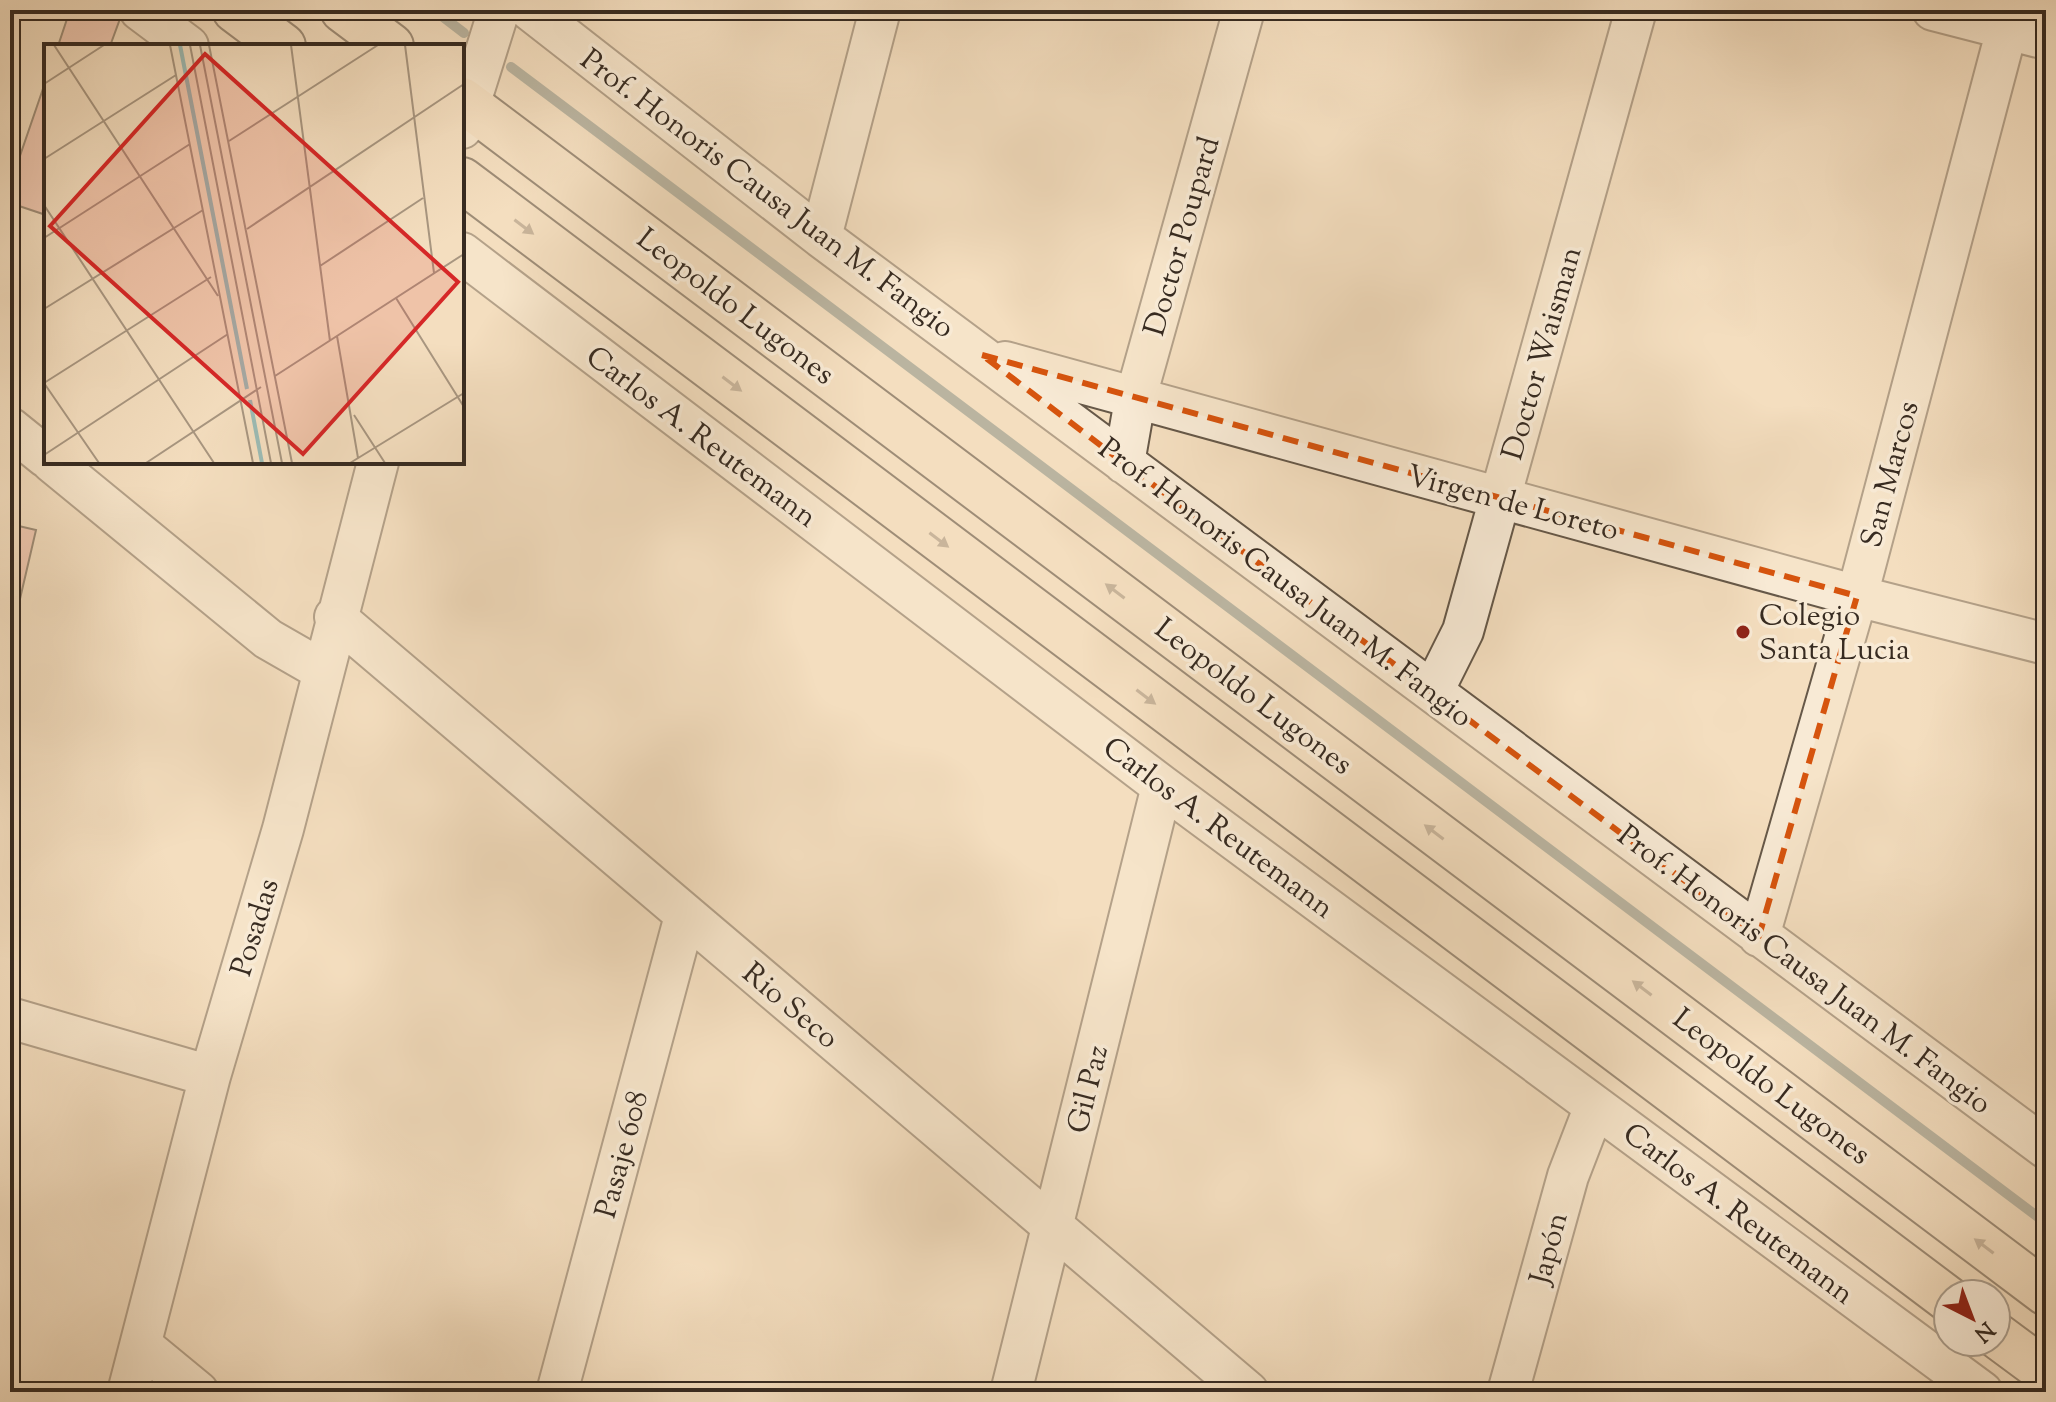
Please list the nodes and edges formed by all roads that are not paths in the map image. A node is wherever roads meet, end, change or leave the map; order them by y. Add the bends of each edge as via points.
1 (140, 10) edge
2 (235, 10) edge
3 (343, 10) edge
4 (499, 10) edge
5 (530, 10) edge
6 (880, 10) edge
7 (1244, 10) edge
8 (1636, 10) edge
9 (1933, 10) edge
10 (2009, 20) edge
11 (2046, 39) edge
12 (185, 44) edge
13 (280, 44) edge
14 (388, 44) edge
15 (465, 111) edge
16 (464, 182) edge
17 (821, 237) junction
18 (464, 255) edge
19 (982, 355) junction
20 (1135, 400) junction
21 (10, 428) edge
22 (44, 455) edge
23 (1124, 463) junction
24 (54, 464) edge
25 (377, 464) edge
26 (1500, 498) junction
27 (1857, 596) junction
28 (335, 617) junction
29 (2046, 644) edge
30 (322, 670) junction
31 (1433, 691) junction
32 (1162, 786) junction
33 (685, 916) junction
34 (1759, 936) junction
35 (10, 1018) edge
36 (210, 1076) junction
37 (1595, 1106) junction
38 (2046, 1148) edge
39 (1053, 1226) junction
40 (1932, 1287) edge
41 (2046, 1293) edge
42 (141, 1345) junction
43 (2012, 1347) edge
44 (2046, 1372) edge
45 (128, 1392) edge
46 (198, 1392) edge
47 (557, 1392) edge
48 (1011, 1392) edge
49 (1248, 1392) edge
50 (1508, 1392) edge
51 (1982, 1392) edge

1 - 12 street
2 - 13 main road
3 - 14 main road
4 - 15 street
5 - 17 street, Prof. Honoris Causa Juan M. Fangio
6 - 17 street
7 - 20 street, Doctor Poupard
8 - 26 street, Doctor Waisman
9 - 10 street
10 - 11 street
10 - 27 street, San Marcos
41 -> 15 main road, Leopoldo Lugones
16 -> 40 main road
17 - 19 street, Prof. Honoris Causa Juan M. Fangio
18 - 32 street, Carlos A. Reutemann
19 - 20 street, Virgen de Loreto
19 - 23 street, Prof. Honoris Causa Juan M. Fangio
20 - 23 street, Doctor Poupard
20 - 26 street, Virgen de Loreto
21 - 22 street
23 - 31 street, Prof. Honoris Causa Juan M. Fangio
24 - 30 street via 268,639
25 - 28 street, Posadas
26 - 27 street, Virgen de Loreto
26 - 31 street, Doctor Waisman via 1463,631
27 - 29 street, Virgen de Loreto
27 - 34 street, San Marcos
28 - 30 street, Posadas
28 - 33 street, Rio Seco
30 - 36 street, Posadas via 283,829
31 - 34 street, Prof. Honoris Causa Juan M. Fangio
32 - 37 street, Carlos A. Reutemann
32 - 39 street, Gil Paz
33 - 39 street, Rio Seco
33 - 47 street, Pasaje 608
34 - 38 street, Prof. Honoris Causa Juan M. Fangio
35 - 36 street
36 - 42 street, Posadas
37 - 50 street, Japón via 1568,1176
37 - 51 street, Carlos A. Reutemann
39 - 48 street, Gil Paz
39 - 49 street, Rio Seco
42 - 45 street, Posadas
42 - 46 street
43 - 44 main road

